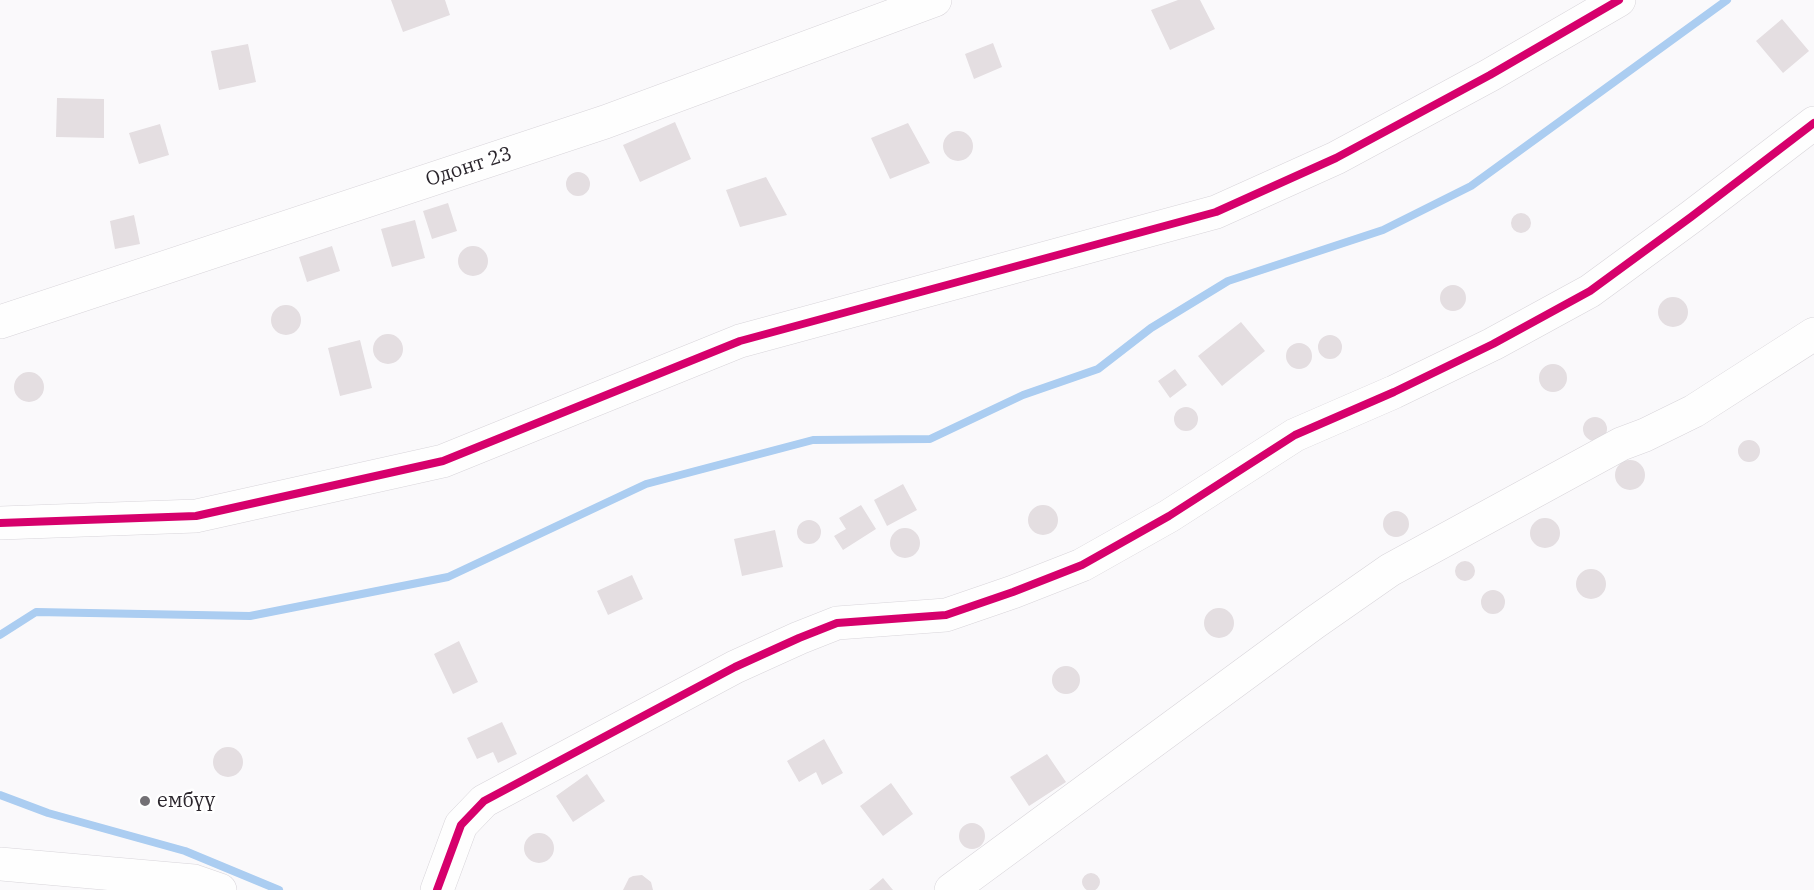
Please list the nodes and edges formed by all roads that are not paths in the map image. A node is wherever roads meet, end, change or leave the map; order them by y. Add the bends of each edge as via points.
1 (935, 0) edge
2 (1619, 0) edge
3 (1814, 123) edge
4 (0, 322) edge
5 (1814, 334) edge
6 (0, 523) edge
7 (1, 866) edge
8 (78, 880) edge
9 (219, 890) edge
10 (437, 890) edge
11 (951, 890) edge

1 - 4 street, Одонт 23 via 604,122
2 - 6 street via 1336,158 1216,212 740,341 443,461 196,516
3 - 10 street via 1590,291 1483,349 1295,435 1169,516 1082,565 946,615 837,623 735,668 484,801 461,825
5 - 11 street via 1694,411 1621,444 1390,570
7 - 8 street
8 - 9 street via 194,881

